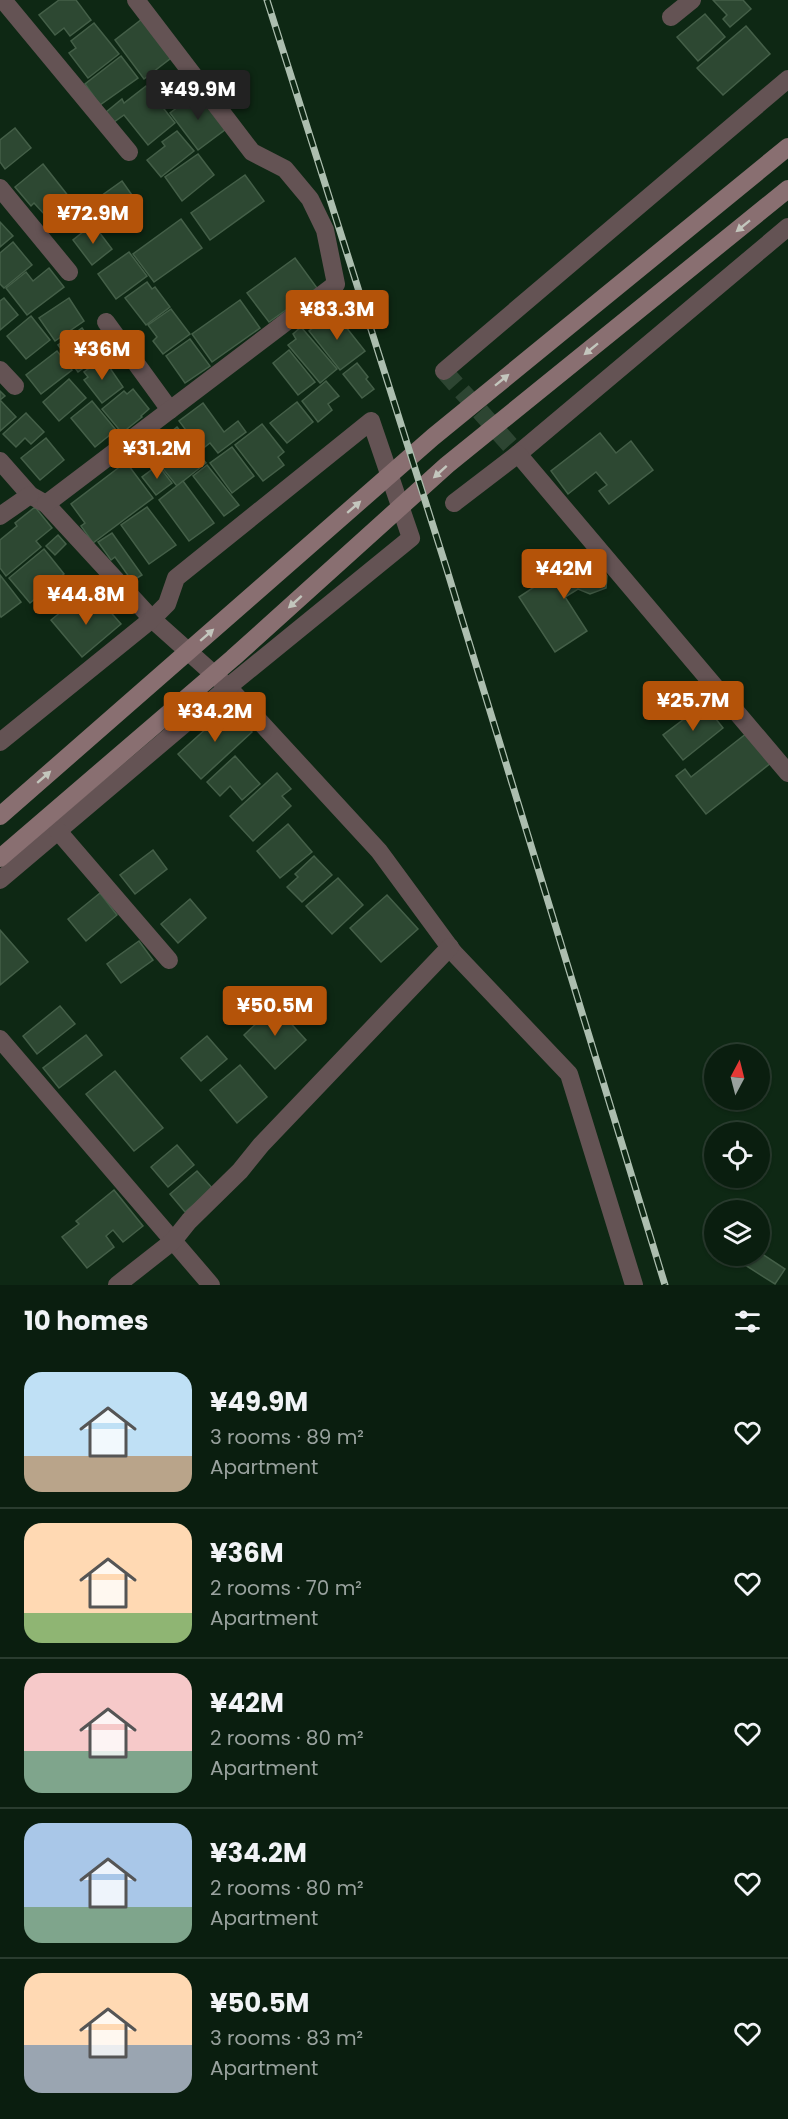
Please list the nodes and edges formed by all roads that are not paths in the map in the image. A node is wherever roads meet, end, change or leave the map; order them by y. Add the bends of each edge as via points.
1 (3, 0) edge
2 (136, 0) edge
3 (692, 0) edge
4 (671, 17) dead end
5 (788, 79) edge
6 (788, 147) edge
7 (129, 152) dead end
8 (0, 188) edge
9 (788, 189) edge
10 (788, 227) edge
11 (69, 272) dead end
12 (106, 322) dead end
13 (444, 371) dead end
14 (0, 372) edge
15 (15, 386) dead end
16 (170, 410) junction
17 (518, 454) junction
18 (0, 461) edge
19 (38, 500) junction
20 (454, 503) dead end
21 (0, 516) edge
22 (152, 619) junction
23 (228, 687) junction
24 (0, 742) edge
25 (788, 773) edge
26 (0, 816) edge
27 (58, 831) junction
28 (0, 858) edge
29 (0, 880) edge
30 (450, 947) junction
31 (168, 960) dead end
32 (0, 1039) edge
33 (173, 1241) junction
34 (117, 1285) edge
35 (210, 1285) edge
36 (634, 1285) edge

1 - 7 street
2 - 16 street via 252,152 285,169 310,199 325,230 336,284
3 - 4 street
5 - 13 street
26 -> 6 street via 433,437
8 - 11 street
9 -> 28 street via 447,465 233,658
10 - 17 street
12 - 16 street
14 - 15 street
16 - 19 street
17 - 20 street
17 - 25 street
18 - 19 street
19 - 21 street
19 - 22 street
22 - 23 street
22 - 23 street via 167,604 176,578 371,421 411,538
22 - 24 street
23 - 27 street
23 - 30 street via 379,851
27 - 29 street
27 - 31 street
30 - 33 street
30 - 36 street via 569,1074
32 - 33 street
33 - 34 street
33 - 35 street

